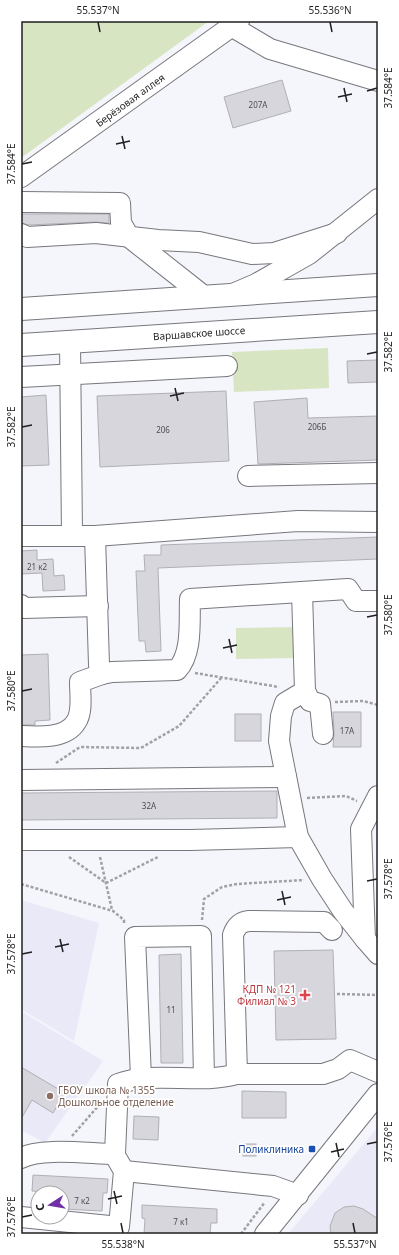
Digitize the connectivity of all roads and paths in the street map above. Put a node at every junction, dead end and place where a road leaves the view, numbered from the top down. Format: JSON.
{"nodes":[{"id":1,"x":235,"y":24,"type":"edge"},
{"id":2,"x":378,"y":81,"type":"edge"},
{"id":3,"x":21,"y":177,"type":"edge"},
{"id":4,"x":378,"y":199,"type":"edge"},
{"id":5,"x":21,"y":202,"type":"edge"},
{"id":6,"x":337,"y":233,"type":"junction"},
{"id":7,"x":23,"y":236,"type":"edge"},
{"id":8,"x":129,"y":237,"type":"junction"},
{"id":9,"x":378,"y":285,"type":"edge"},
{"id":10,"x":228,"y":296,"type":"junction"},
{"id":11,"x":205,"y":297,"type":"junction"},
{"id":12,"x":21,"y":309,"type":"edge"},
{"id":13,"x":378,"y":322,"type":"edge"},
{"id":14,"x":70,"y":342,"type":"junction"},
{"id":15,"x":21,"y":345,"type":"edge"},
{"id":16,"x":227,"y":366,"type":"dead end"},
{"id":17,"x":70,"y":374,"type":"junction"},
{"id":18,"x":21,"y":376,"type":"edge"},
{"id":19,"x":378,"y":474,"type":"edge"},
{"id":20,"x":248,"y":476,"type":"dead end"},
{"id":21,"x":378,"y":522,"type":"edge"},
{"id":22,"x":21,"y":536,"type":"edge"},
{"id":23,"x":72,"y":536,"type":"junction"},
{"id":24,"x":95,"y":536,"type":"junction"},
{"id":25,"x":302,"y":592,"type":"junction"},
{"id":26,"x":378,"y":601,"type":"edge"},
{"id":27,"x":21,"y":605,"type":"edge"},
{"id":28,"x":98,"y":606,"type":"junction"},
{"id":29,"x":102,"y":674,"type":"junction"},
{"id":30,"x":222,"y":677,"type":"dead end"},
{"id":31,"x":305,"y":691,"type":"junction"},
{"id":32,"x":323,"y":734,"type":"dead end"},
{"id":33,"x":21,"y":736,"type":"edge"},
{"id":34,"x":55,"y":763,"type":"dead end"},
{"id":35,"x":286,"y":777,"type":"junction"},
{"id":36,"x":21,"y":780,"type":"edge"},
{"id":37,"x":290,"y":800,"type":"junction"},
{"id":38,"x":375,"y":802,"type":"edge"},
{"id":39,"x":298,"y":837,"type":"junction"},
{"id":40,"x":21,"y":840,"type":"edge"},
{"id":41,"x":45,"y":840,"type":"junction"},
{"id":42,"x":96,"y":841,"type":"junction"},
{"id":43,"x":162,"y":855,"type":"dead end"},
{"id":44,"x":322,"y":879,"type":"junction"},
{"id":45,"x":106,"y":883,"type":"junction"},
{"id":46,"x":21,"y":884,"type":"edge"},
{"id":47,"x":112,"y":911,"type":"junction"},
{"id":48,"x":124,"y":920,"type":"dead end"},
{"id":49,"x":332,"y":930,"type":"dead end"},
{"id":50,"x":201,"y":936,"type":"junction"},
{"id":51,"x":365,"y":940,"type":"junction"},
{"id":52,"x":378,"y":954,"type":"edge"},
{"id":53,"x":337,"y":994,"type":"dead end"},
{"id":54,"x":378,"y":995,"type":"edge"},
{"id":55,"x":378,"y":1072,"type":"edge"},
{"id":56,"x":237,"y":1074,"type":"junction"},
{"id":57,"x":141,"y":1078,"type":"junction"},
{"id":58,"x":204,"y":1078,"type":"junction"},
{"id":59,"x":118,"y":1084,"type":"junction"},
{"id":60,"x":378,"y":1094,"type":"edge"},
{"id":61,"x":57,"y":1152,"type":"junction"},
{"id":62,"x":21,"y":1158,"type":"edge"},
{"id":63,"x":119,"y":1163,"type":"junction"},
{"id":64,"x":273,"y":1186,"type":"junction"},
{"id":65,"x":298,"y":1195,"type":"junction"},
{"id":66,"x":21,"y":1217,"type":"edge"},
{"id":67,"x":120,"y":1231,"type":"edge"},
{"id":68,"x":241,"y":1234,"type":"edge"},
{"id":69,"x":265,"y":1234,"type":"edge"}],
"edges":[{"from":1,"to":2,"type":"street"},
{"from":1,"to":3,"type":"street","name":"Берёзовая аллея"},
{"from":4,"to":6,"type":"street"},
{"from":5,"to":8,"type":"street"},
{"from":6,"to":8,"type":"street"},
{"from":6,"to":10,"type":"street"},
{"from":7,"to":8,"type":"street"},
{"from":8,"to":11,"type":"street"},
{"from":9,"to":10,"type":"main road"},
{"from":10,"to":11,"type":"main road"},
{"from":11,"to":12,"type":"main road"},
{"from":13,"to":14,"type":"main road","name":"Варшавское шоссе"},
{"from":14,"to":15,"type":"main road","name":"Варшавское шоссе"},
{"from":14,"to":17,"type":"street"},
{"from":16,"to":17,"type":"street"},
{"from":17,"to":18,"type":"street"},
{"from":17,"to":23,"type":"street"},
{"from":19,"to":20,"type":"street"},
{"from":21,"to":24,"type":"street"},
{"from":22,"to":23,"type":"street"},
{"from":23,"to":24,"type":"street"},
{"from":24,"to":28,"type":"street"},
{"from":25,"to":26,"type":"street"},
{"from":25,"to":29,"type":"street"},
{"from":25,"to":31,"type":"street"},
{"from":27,"to":28,"type":"street"},
{"from":28,"to":29,"type":"street"},
{"from":29,"to":33,"type":"street"},
{"from":30,"to":34,"type":"path"},
{"from":31,"to":32,"type":"street"},
{"from":31,"to":35,"type":"street"},
{"from":35,"to":36,"type":"street"},
{"from":35,"to":37,"type":"street"},
{"from":37,"to":38,"type":"path"},
{"from":37,"to":39,"type":"street"},
{"from":38,"to":51,"type":"street"},
{"from":39,"to":42,"type":"street"},
{"from":39,"to":44,"type":"street"},
{"from":40,"to":41,"type":"street"},
{"from":41,"to":42,"type":"street"},
{"from":41,"to":45,"type":"path"},
{"from":42,"to":45,"type":"path"},
{"from":43,"to":45,"type":"path"},
{"from":44,"to":50,"type":"path"},
{"from":44,"to":51,"type":"street"},
{"from":45,"to":47,"type":"path"},
{"from":46,"to":47,"type":"path"},
{"from":47,"to":48,"type":"path"},
{"from":49,"to":56,"type":"street"},
{"from":50,"to":57,"type":"street"},
{"from":50,"to":58,"type":"street"},
{"from":51,"to":52,"type":"street"},
{"from":53,"to":54,"type":"path"},
{"from":55,"to":56,"type":"street"},
{"from":56,"to":58,"type":"street"},
{"from":57,"to":58,"type":"street"},
{"from":57,"to":59,"type":"street"},
{"from":59,"to":61,"type":"path"},
{"from":59,"to":63,"type":"street"},
{"from":60,"to":65,"type":"street"},
{"from":61,"to":62,"type":"street"},
{"from":61,"to":63,"type":"street"},
{"from":63,"to":64,"type":"street"},
{"from":63,"to":67,"type":"street"},
{"from":64,"to":65,"type":"street"},
{"from":64,"to":68,"type":"path"},
{"from":65,"to":69,"type":"street"},
{"from":66,"to":67,"type":"street"}]}
